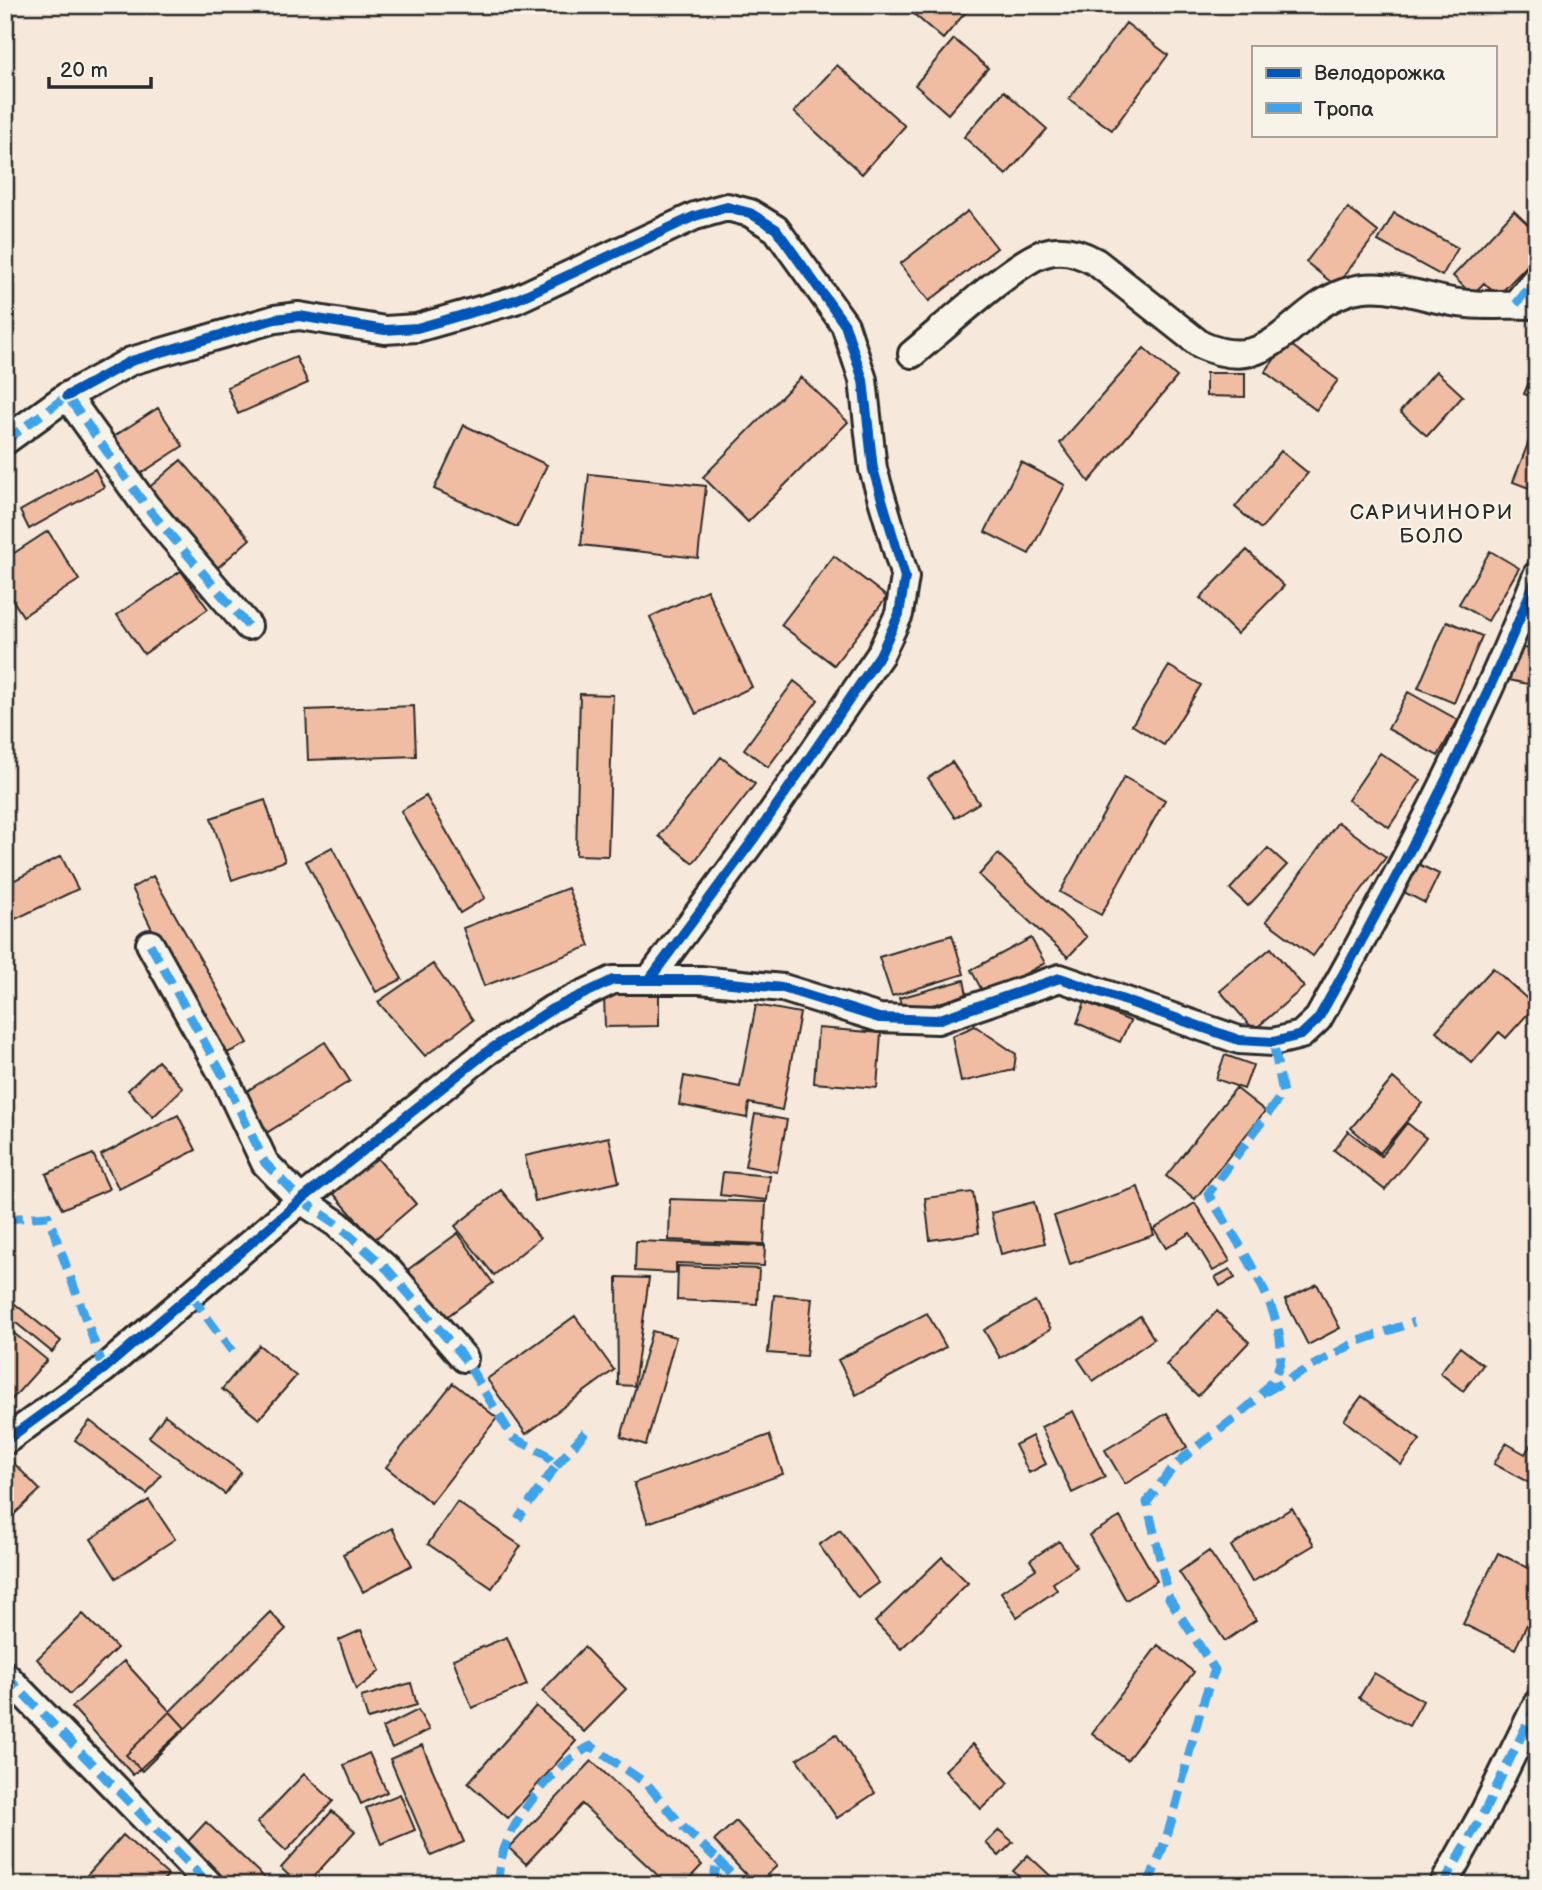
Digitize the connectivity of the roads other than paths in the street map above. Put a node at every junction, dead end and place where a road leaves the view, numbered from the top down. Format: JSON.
{"nodes":[{"id":1,"x":1537,"y":278,"type":"edge"},
{"id":2,"x":1526,"y":304,"type":"edge"},
{"id":3,"x":912,"y":354,"type":"dead end"},
{"id":4,"x":67,"y":396,"type":"junction"},
{"id":5,"x":5,"y":441,"type":"edge"},
{"id":6,"x":1537,"y":575,"type":"edge"},
{"id":7,"x":1531,"y":605,"type":"edge"},
{"id":8,"x":247,"y":626,"type":"dead end"},
{"id":9,"x":150,"y":944,"type":"dead end"},
{"id":10,"x":649,"y":980,"type":"junction"},
{"id":11,"x":301,"y":1200,"type":"junction"},
{"id":12,"x":464,"y":1358,"type":"dead end"},
{"id":13,"x":5,"y":1441,"type":"edge"},
{"id":14,"x":5,"y":1675,"type":"edge"},
{"id":15,"x":1537,"y":1704,"type":"edge"},
{"id":16,"x":210,"y":1885,"type":"edge"},
{"id":17,"x":1443,"y":1885,"type":"edge"}],
"edges":[{"from":1,"to":2,"type":"street"},
{"from":2,"to":3,"type":"street"},
{"from":4,"to":5,"type":"street"},
{"from":4,"to":8,"type":"street"},
{"from":4,"to":10,"type":"street"},
{"from":6,"to":7,"type":"street"},
{"from":7,"to":10,"type":"street"},
{"from":9,"to":11,"type":"street"},
{"from":10,"to":11,"type":"street"},
{"from":11,"to":12,"type":"street"},
{"from":11,"to":13,"type":"street"},
{"from":14,"to":16,"type":"street"},
{"from":15,"to":17,"type":"street"}]}
